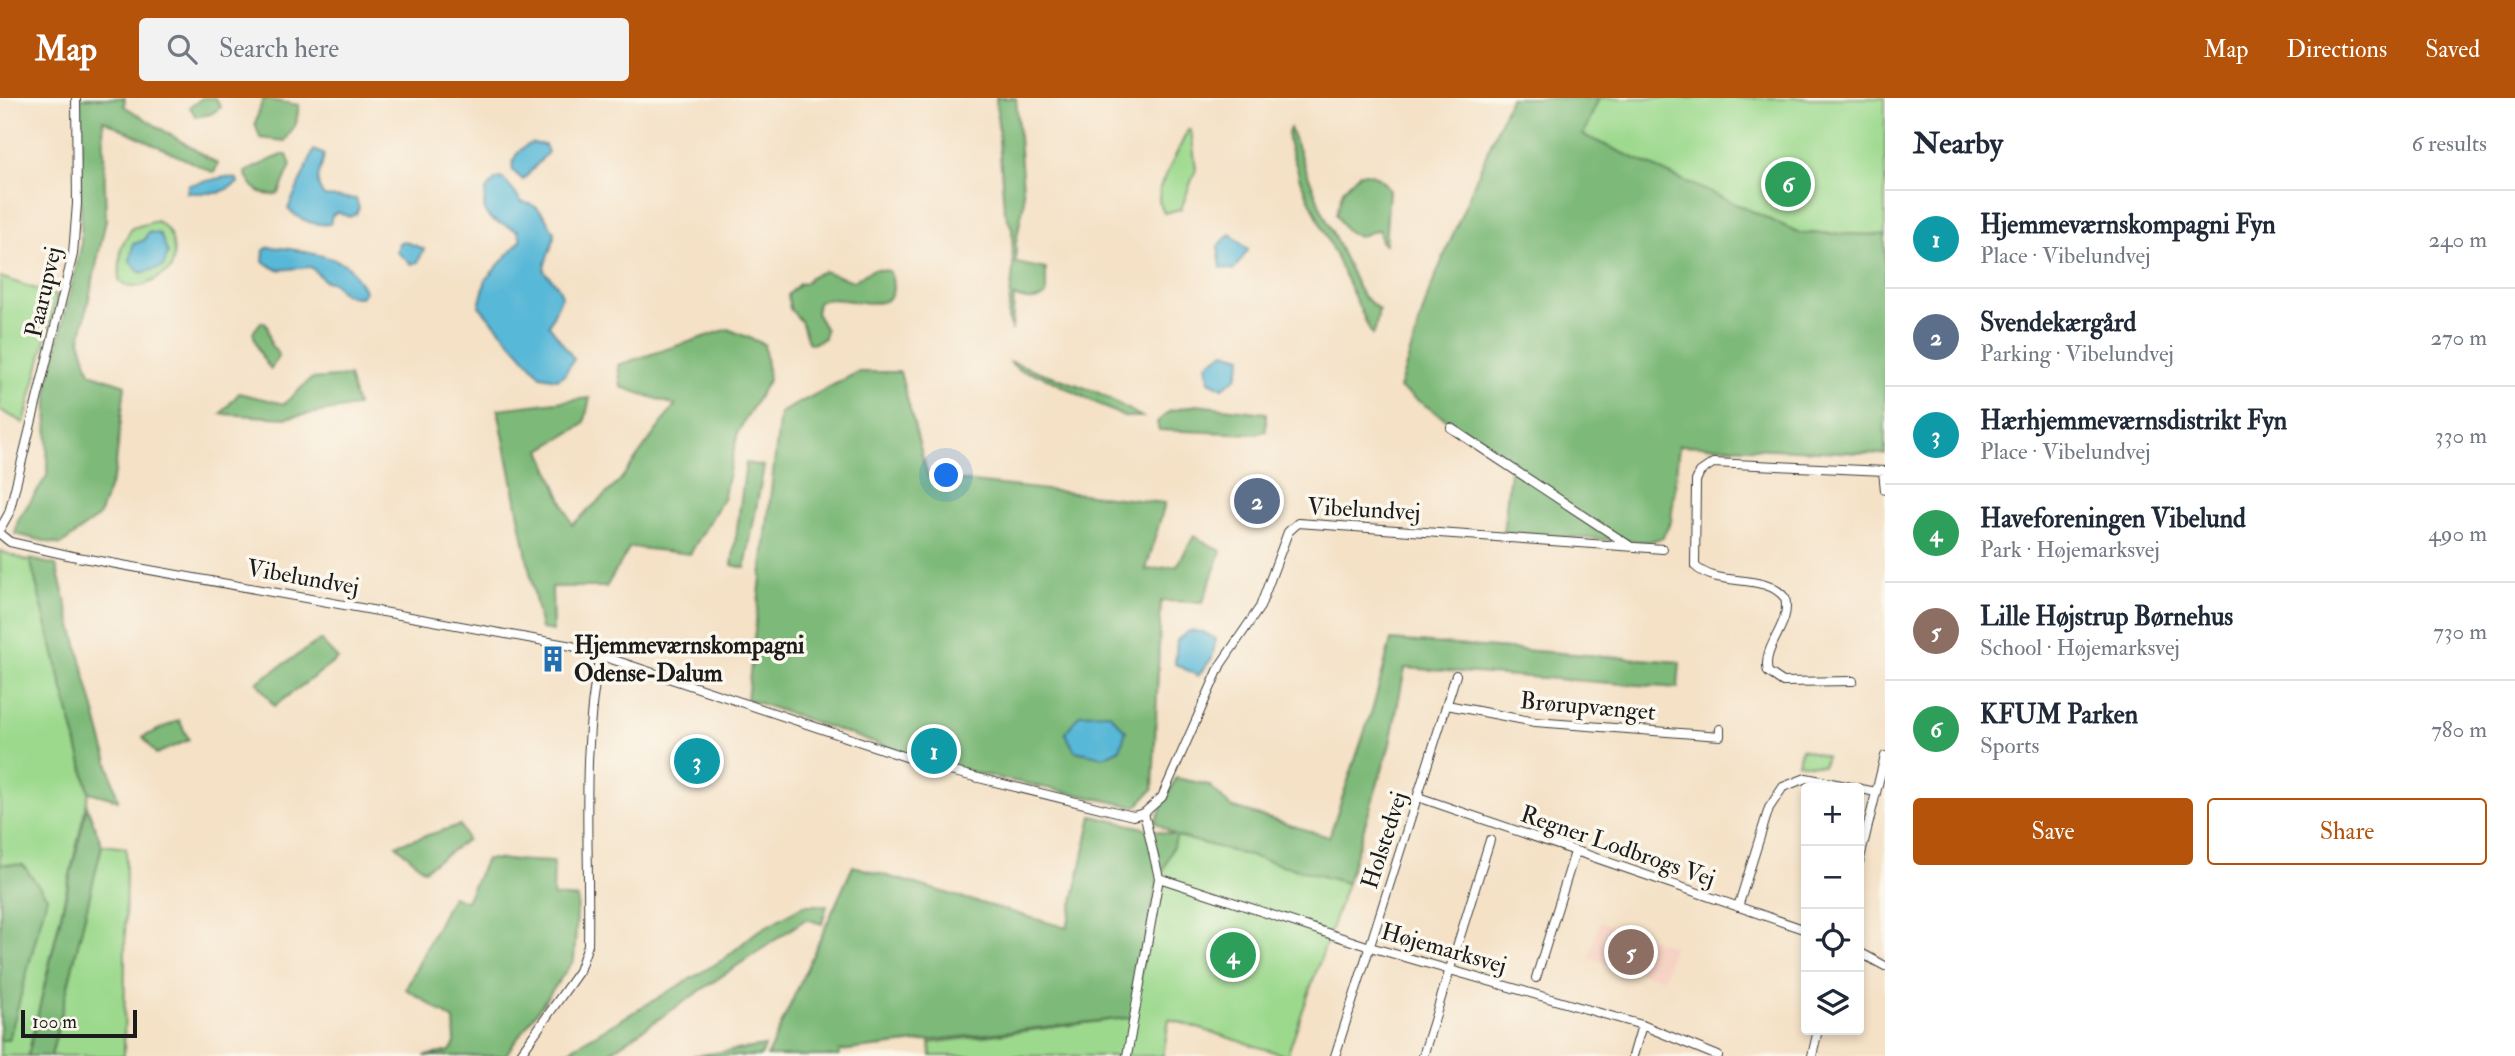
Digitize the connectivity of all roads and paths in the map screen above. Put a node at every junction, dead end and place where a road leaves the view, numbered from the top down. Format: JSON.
{"nodes":[{"id":1,"x":76,"y":98,"type":"edge"},
{"id":2,"x":1451,"y":428,"type":"dead end"},
{"id":3,"x":1884,"y":471,"type":"edge"},
{"id":4,"x":1885,"y":490,"type":"edge"},
{"id":5,"x":0,"y":529,"type":"edge"},
{"id":6,"x":0,"y":534,"type":"edge"},
{"id":7,"x":1632,"y":547,"type":"junction"},
{"id":8,"x":1663,"y":549,"type":"dead end"},
{"id":9,"x":600,"y":655,"type":"junction"},
{"id":10,"x":1456,"y":675,"type":"dead end"},
{"id":11,"x":1853,"y":681,"type":"dead end"},
{"id":12,"x":1447,"y":705,"type":"junction"},
{"id":13,"x":1720,"y":729,"type":"dead end"},
{"id":14,"x":1885,"y":756,"type":"edge"},
{"id":15,"x":1876,"y":792,"type":"junction"},
{"id":16,"x":1418,"y":797,"type":"junction"},
{"id":17,"x":1144,"y":813,"type":"junction"},
{"id":18,"x":1490,"y":840,"type":"dead end"},
{"id":19,"x":1863,"y":846,"type":"edge"},
{"id":20,"x":1575,"y":852,"type":"junction"},
{"id":21,"x":1159,"y":878,"type":"junction"},
{"id":22,"x":1738,"y":907,"type":"junction"},
{"id":23,"x":1801,"y":928,"type":"edge"},
{"id":24,"x":1370,"y":947,"type":"junction"},
{"id":25,"x":1864,"y":954,"type":"edge"},
{"id":26,"x":1885,"y":965,"type":"edge"},
{"id":27,"x":1450,"y":970,"type":"junction"},
{"id":28,"x":1536,"y":978,"type":"dead end"},
{"id":29,"x":1642,"y":1025,"type":"junction"},
{"id":30,"x":1817,"y":1035,"type":"edge"},
{"id":31,"x":519,"y":1056,"type":"edge"},
{"id":32,"x":1127,"y":1056,"type":"edge"},
{"id":33,"x":1335,"y":1056,"type":"edge"},
{"id":34,"x":1423,"y":1056,"type":"edge"},
{"id":35,"x":1633,"y":1056,"type":"edge"},
{"id":36,"x":1718,"y":1056,"type":"edge"},
{"id":37,"x":1812,"y":1056,"type":"edge"}],
"edges":[{"from":1,"to":5,"type":"street","name":"Paarupvej"},
{"from":2,"to":7,"type":"street","name":"Vibelundvej"},
{"from":3,"to":4,"type":"street"},
{"from":3,"to":11,"type":"street"},
{"from":6,"to":9,"type":"street","name":"Vibelundvej"},
{"from":7,"to":8,"type":"street","name":"Vibelundvej"},
{"from":7,"to":17,"type":"street","name":"Vibelundvej"},
{"from":9,"to":17,"type":"street","name":"Vibelundvej"},
{"from":9,"to":31,"type":"street"},
{"from":10,"to":12,"type":"street","name":"Holstedvej"},
{"from":12,"to":13,"type":"street","name":"Brørupvænget"},
{"from":12,"to":16,"type":"street","name":"Holstedvej"},
{"from":14,"to":15,"type":"street"},
{"from":15,"to":19,"type":"street"},
{"from":15,"to":22,"type":"street"},
{"from":16,"to":20,"type":"street","name":"Regner Lodbrogs Vej"},
{"from":16,"to":24,"type":"street","name":"Holstedvej"},
{"from":17,"to":21,"type":"street"},
{"from":18,"to":27,"type":"street"},
{"from":20,"to":22,"type":"street","name":"Regner Lodbrogs Vej"},
{"from":20,"to":28,"type":"street"},
{"from":21,"to":24,"type":"street","name":"Højemarksvej"},
{"from":21,"to":32,"type":"street"},
{"from":22,"to":23,"type":"street","name":"Regner Lodbrogs Vej"},
{"from":24,"to":27,"type":"street","name":"Højemarksvej"},
{"from":24,"to":33,"type":"street","name":"Holstedvej"},
{"from":25,"to":26,"type":"street"},
{"from":27,"to":29,"type":"street","name":"Højemarksvej"},
{"from":27,"to":34,"type":"street"},
{"from":29,"to":35,"type":"street"},
{"from":29,"to":36,"type":"street","name":"Højemarksvej"},
{"from":30,"to":37,"type":"street"}]}
